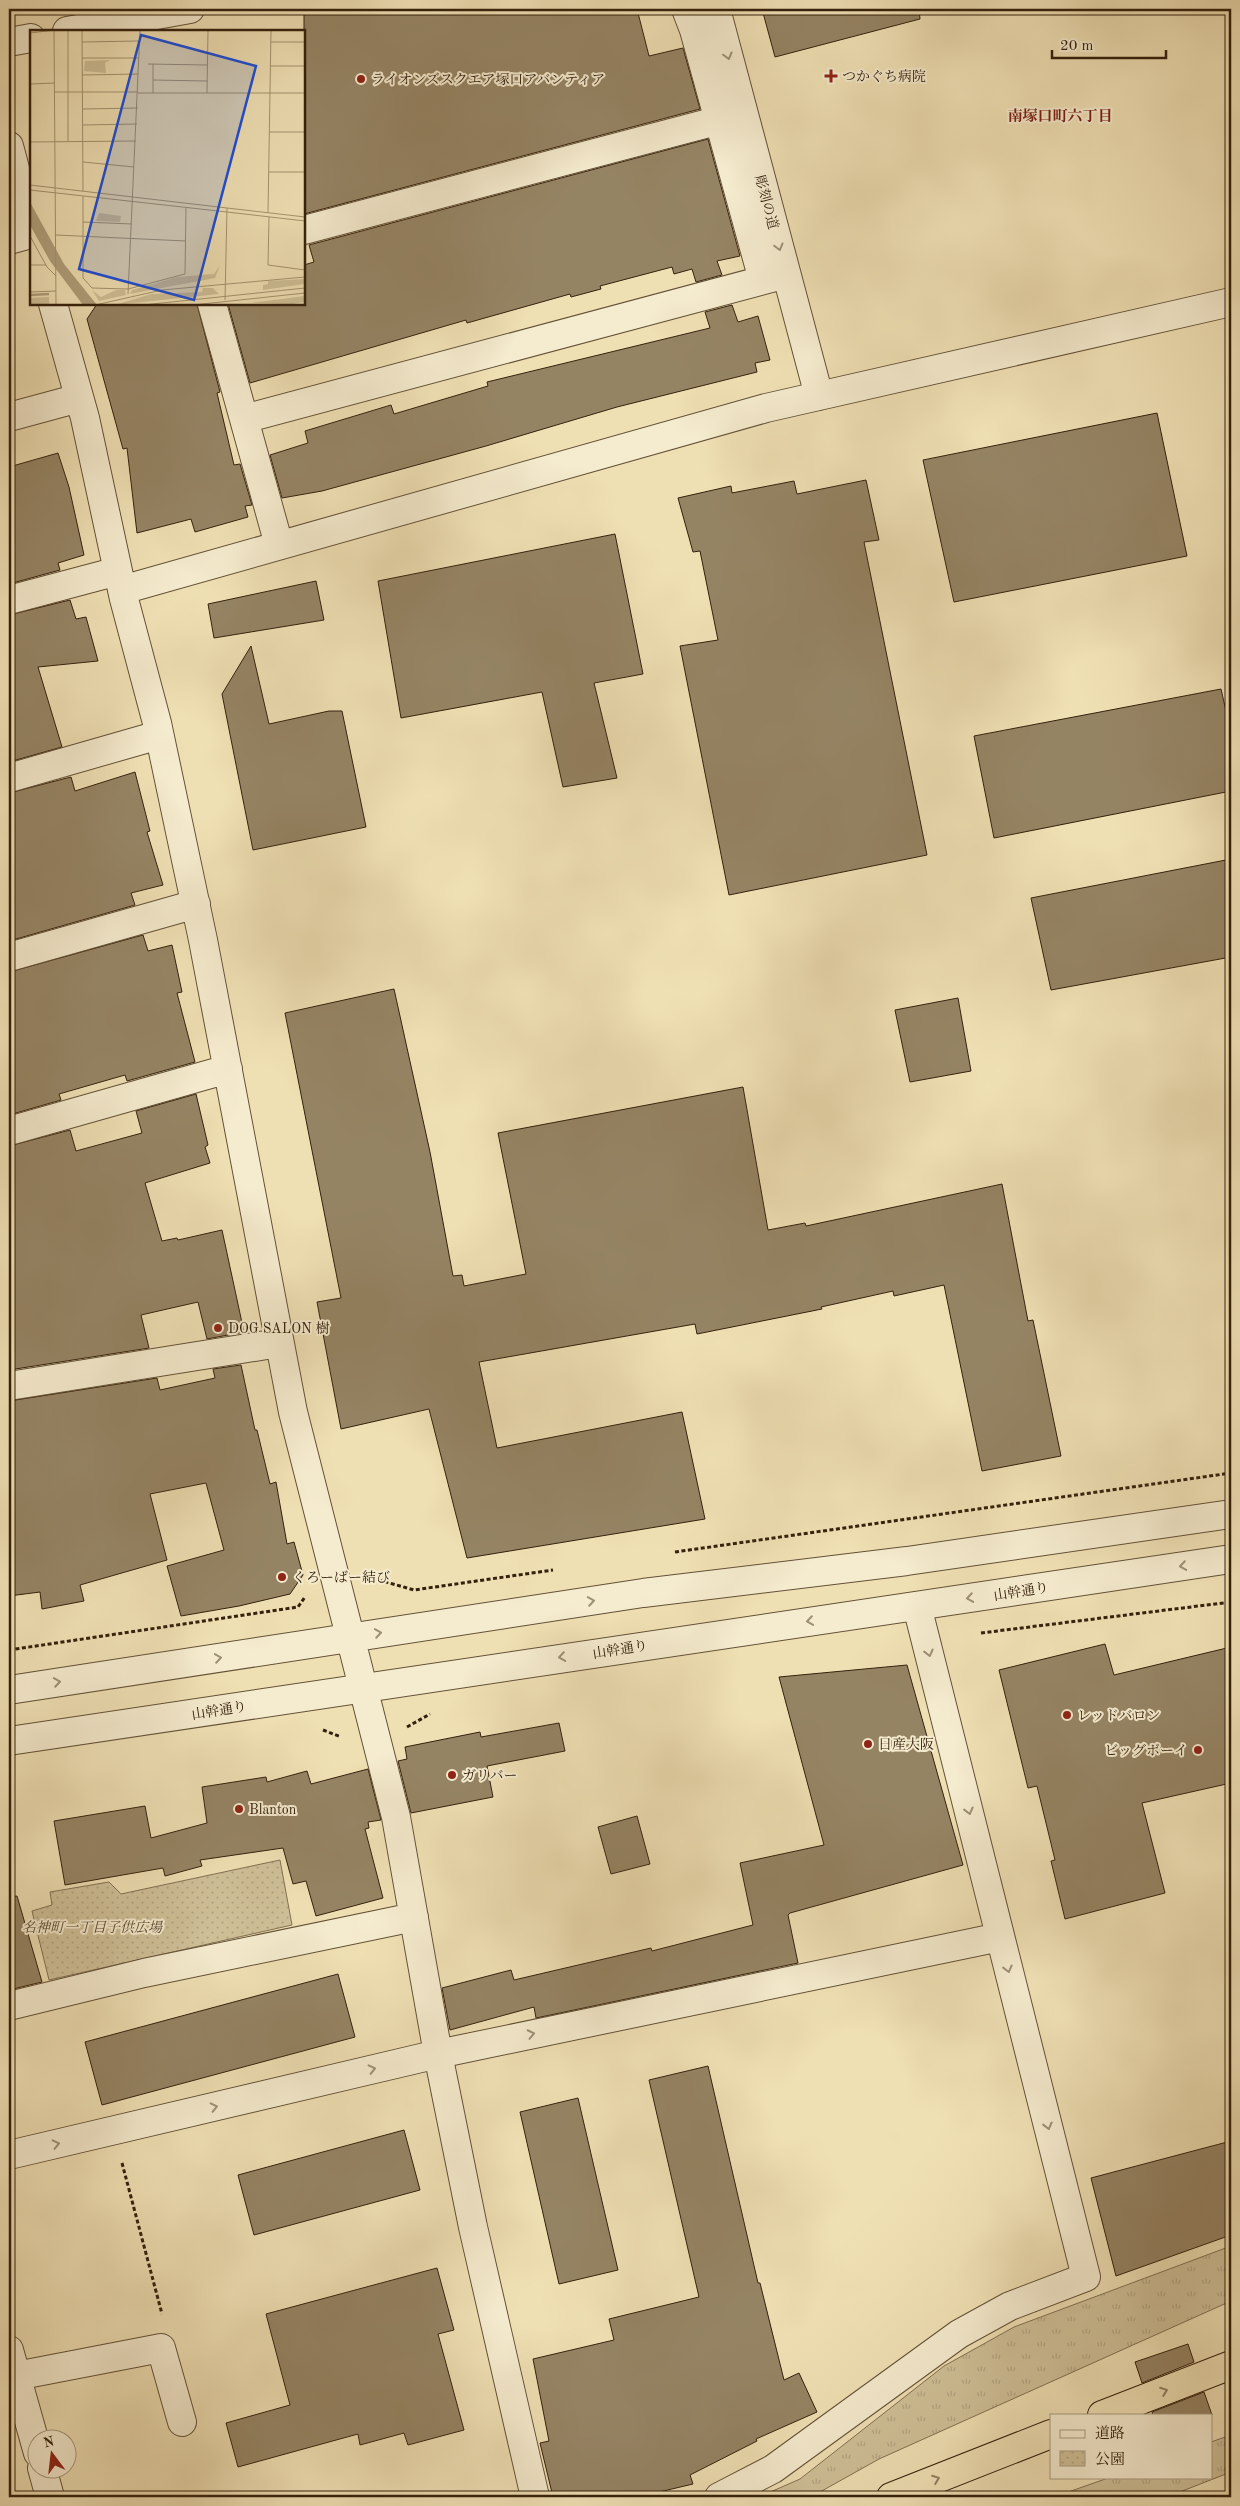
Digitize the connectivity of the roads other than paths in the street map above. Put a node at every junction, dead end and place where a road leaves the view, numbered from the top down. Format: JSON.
{"nodes":[{"id":1,"x":190,"y":9,"type":"edge"},
{"id":2,"x":686,"y":9,"type":"edge"},
{"id":3,"x":716,"y":9,"type":"edge"},
{"id":4,"x":73,"y":30,"type":"edge"},
{"id":5,"x":30,"y":38,"type":"edge"},
{"id":6,"x":9,"y":42,"type":"edge"},
{"id":7,"x":731,"y":117,"type":"junction"},
{"id":8,"x":9,"y":146,"type":"edge"},
{"id":9,"x":30,"y":225,"type":"edge"},
{"id":10,"x":305,"y":230,"type":"edge"},
{"id":11,"x":30,"y":234,"type":"edge"},
{"id":12,"x":9,"y":240,"type":"edge"},
{"id":13,"x":774,"y":277,"type":"junction"},
{"id":14,"x":1231,"y":302,"type":"edge"},
{"id":15,"x":53,"y":305,"type":"edge"},
{"id":16,"x":212,"y":305,"type":"edge"},
{"id":17,"x":819,"y":396,"type":"junction"},
{"id":18,"x":79,"y":398,"type":"junction"},
{"id":19,"x":9,"y":417,"type":"edge"},
{"id":20,"x":244,"y":419,"type":"junction"},
{"id":21,"x":279,"y":545,"type":"junction"},
{"id":22,"x":120,"y":581,"type":"junction"},
{"id":23,"x":9,"y":600,"type":"edge"},
{"id":24,"x":159,"y":735,"type":"junction"},
{"id":25,"x":9,"y":778,"type":"edge"},
{"id":26,"x":196,"y":904,"type":"junction"},
{"id":27,"x":9,"y":957,"type":"edge"},
{"id":28,"x":228,"y":1069,"type":"junction"},
{"id":29,"x":9,"y":1131,"type":"edge"},
{"id":30,"x":279,"y":1343,"type":"junction"},
{"id":31,"x":9,"y":1386,"type":"edge"},
{"id":32,"x":1231,"y":1514,"type":"edge"},
{"id":33,"x":1231,"y":1559,"type":"edge"},
{"id":34,"x":918,"y":1606,"type":"junction"},
{"id":35,"x":352,"y":1638,"type":"junction"},
{"id":36,"x":362,"y":1687,"type":"junction"},
{"id":37,"x":9,"y":1690,"type":"edge"},
{"id":38,"x":9,"y":1741,"type":"edge"},
{"id":39,"x":414,"y":1917,"type":"junction"},
{"id":40,"x":1000,"y":1937,"type":"junction"},
{"id":41,"x":9,"y":2006,"type":"edge"},
{"id":42,"x":438,"y":2054,"type":"junction"},
{"id":43,"x":9,"y":2155,"type":"edge"},
{"id":44,"x":12,"y":2363,"type":"edge"},
{"id":45,"x":1231,"y":2365,"type":"edge"},
{"id":46,"x":1105,"y":2414,"type":"edge"},
{"id":47,"x":182,"y":2422,"type":"dead end"},
{"id":48,"x":31,"y":2428,"type":"edge"},
{"id":49,"x":1050,"y":2434,"type":"edge"},
{"id":50,"x":45,"y":2478,"type":"edge"},
{"id":51,"x":50,"y":2497,"type":"edge"},
{"id":52,"x":535,"y":2497,"type":"edge"},
{"id":53,"x":719,"y":2497,"type":"edge"},
{"id":54,"x":890,"y":2497,"type":"edge"}],
"edges":[{"from":1,"to":4,"type":"street"},
{"from":2,"to":7,"type":"street"},
{"from":3,"to":7,"type":"street","name":"彫刻の道","one_way":true},
{"from":5,"to":6,"type":"street"},
{"from":7,"to":10,"type":"street"},
{"from":7,"to":13,"type":"street","name":"彫刻の道"},
{"from":8,"to":9,"type":"street"},
{"from":11,"to":12,"type":"street"},
{"from":13,"to":17,"type":"street","name":"彫刻の道"},
{"from":13,"to":20,"type":"street"},
{"from":14,"to":17,"type":"street"},
{"from":15,"to":18,"type":"street"},
{"from":16,"to":20,"type":"street"},
{"from":17,"to":21,"type":"street"},
{"from":18,"to":19,"type":"street"},
{"from":18,"to":22,"type":"street"},
{"from":20,"to":21,"type":"street"},
{"from":21,"to":22,"type":"street"},
{"from":22,"to":23,"type":"street"},
{"from":22,"to":24,"type":"street"},
{"from":24,"to":25,"type":"street"},
{"from":24,"to":26,"type":"street"},
{"from":26,"to":27,"type":"street"},
{"from":26,"to":28,"type":"street"},
{"from":28,"to":29,"type":"street"},
{"from":28,"to":30,"type":"street"},
{"from":30,"to":31,"type":"street"},
{"from":30,"to":35,"type":"street"},
{"from":35,"to":32,"type":"street","one_way":true},
{"from":33,"to":34,"type":"street","name":"山幹通り","one_way":true},
{"from":34,"to":36,"type":"street","name":"山幹通り","one_way":true},
{"from":34,"to":40,"type":"street","one_way":true},
{"from":35,"to":36,"type":"street"},
{"from":37,"to":35,"type":"street","one_way":true},
{"from":36,"to":38,"type":"street","name":"山幹通り"},
{"from":36,"to":39,"type":"street"},
{"from":39,"to":41,"type":"street"},
{"from":39,"to":42,"type":"street"},
{"from":42,"to":40,"type":"street","one_way":true},
{"from":40,"to":53,"type":"street","one_way":true},
{"from":43,"to":42,"type":"street","one_way":true},
{"from":42,"to":52,"type":"street"},
{"from":44,"to":47,"type":"street"},
{"from":44,"to":48,"type":"street"},
{"from":46,"to":45,"type":"highway","one_way":true},
{"from":54,"to":49,"type":"highway","one_way":true},
{"from":50,"to":51,"type":"street"}]}
